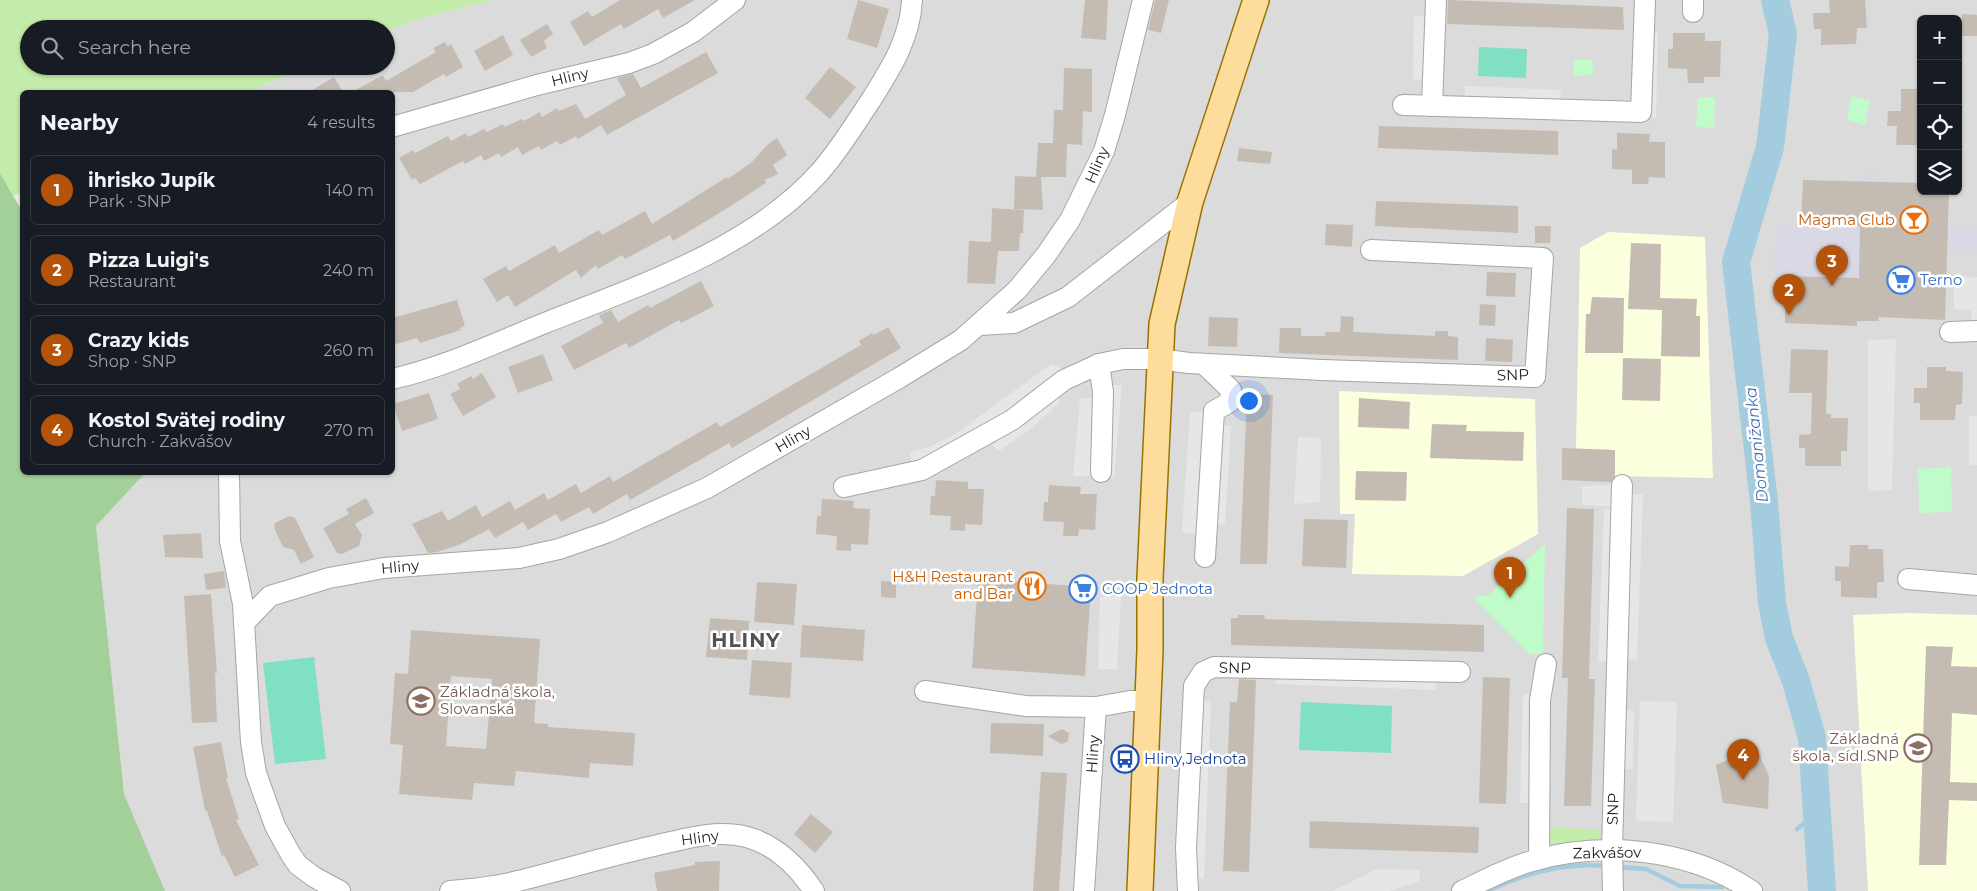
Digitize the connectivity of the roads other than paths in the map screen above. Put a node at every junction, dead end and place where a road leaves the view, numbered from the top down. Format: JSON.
{"nodes":[{"id":1,"x":735,"y":0,"type":"edge"},
{"id":2,"x":912,"y":0,"type":"edge"},
{"id":3,"x":1144,"y":0,"type":"edge"},
{"id":4,"x":1256,"y":0,"type":"edge"},
{"id":5,"x":1436,"y":0,"type":"edge"},
{"id":6,"x":1645,"y":0,"type":"edge"},
{"id":7,"x":1404,"y":105,"type":"dead end"},
{"id":8,"x":1432,"y":106,"type":"junction"},
{"id":9,"x":395,"y":127,"type":"edge"},
{"id":10,"x":1190,"y":202,"type":"junction"},
{"id":11,"x":1371,"y":250,"type":"dead end"},
{"id":12,"x":979,"y":325,"type":"junction"},
{"id":13,"x":1977,"y":331,"type":"edge"},
{"id":14,"x":1950,"y":332,"type":"dead end"},
{"id":15,"x":1159,"y":358,"type":"junction"},
{"id":16,"x":1099,"y":364,"type":"junction"},
{"id":17,"x":1204,"y":364,"type":"junction"},
{"id":18,"x":395,"y":378,"type":"edge"},
{"id":19,"x":1101,"y":472,"type":"dead end"},
{"id":20,"x":229,"y":475,"type":"edge"},
{"id":21,"x":1622,"y":486,"type":"dead end"},
{"id":22,"x":844,"y":487,"type":"dead end"},
{"id":23,"x":1205,"y":557,"type":"dead end"},
{"id":24,"x":1908,"y":579,"type":"dead end"},
{"id":25,"x":1977,"y":585,"type":"edge"},
{"id":26,"x":244,"y":623,"type":"junction"},
{"id":27,"x":1546,"y":664,"type":"dead end"},
{"id":28,"x":1460,"y":672,"type":"dead end"},
{"id":29,"x":925,"y":690,"type":"dead end"},
{"id":30,"x":1148,"y":701,"type":"junction"},
{"id":31,"x":1096,"y":707,"type":"junction"},
{"id":32,"x":1539,"y":858,"type":"junction"},
{"id":33,"x":1613,"y":860,"type":"junction"},
{"id":34,"x":340,"y":891,"type":"edge"},
{"id":35,"x":450,"y":891,"type":"edge"},
{"id":36,"x":814,"y":891,"type":"edge"},
{"id":37,"x":1084,"y":891,"type":"edge"},
{"id":38,"x":1140,"y":891,"type":"edge"},
{"id":39,"x":1188,"y":891,"type":"edge"},
{"id":40,"x":1462,"y":891,"type":"edge"},
{"id":41,"x":1613,"y":891,"type":"edge"},
{"id":42,"x":1752,"y":891,"type":"edge"}],
"edges":[{"from":1,"to":9,"type":"street","name":"Hliny"},
{"from":2,"to":18,"type":"street"},
{"from":3,"to":12,"type":"street","name":"Hliny"},
{"from":4,"to":10,"type":"main road"},
{"from":5,"to":8,"type":"street"},
{"from":6,"to":8,"type":"street"},
{"from":7,"to":8,"type":"street"},
{"from":10,"to":12,"type":"street"},
{"from":10,"to":15,"type":"main road"},
{"from":11,"to":17,"type":"street","name":"SNP"},
{"from":12,"to":26,"type":"street","name":"Hliny"},
{"from":13,"to":14,"type":"street"},
{"from":15,"to":16,"type":"street"},
{"from":15,"to":17,"type":"street","name":"SNP"},
{"from":15,"to":30,"type":"main road"},
{"from":16,"to":19,"type":"street"},
{"from":16,"to":22,"type":"street"},
{"from":17,"to":23,"type":"street"},
{"from":20,"to":26,"type":"street"},
{"from":21,"to":33,"type":"street","name":"SNP"},
{"from":24,"to":25,"type":"street"},
{"from":26,"to":34,"type":"street"},
{"from":27,"to":32,"type":"street"},
{"from":28,"to":39,"type":"street","name":"SNP"},
{"from":29,"to":31,"type":"street"},
{"from":30,"to":31,"type":"street"},
{"from":30,"to":38,"type":"main road"},
{"from":31,"to":37,"type":"street","name":"Hliny"},
{"from":32,"to":33,"type":"street","name":"Zakvášov"},
{"from":32,"to":40,"type":"street","name":"Zakvášov"},
{"from":33,"to":41,"type":"street","name":"Zakvášov"},
{"from":33,"to":42,"type":"street","name":"Zakvášov"},
{"from":35,"to":36,"type":"street","name":"Hliny"}]}
